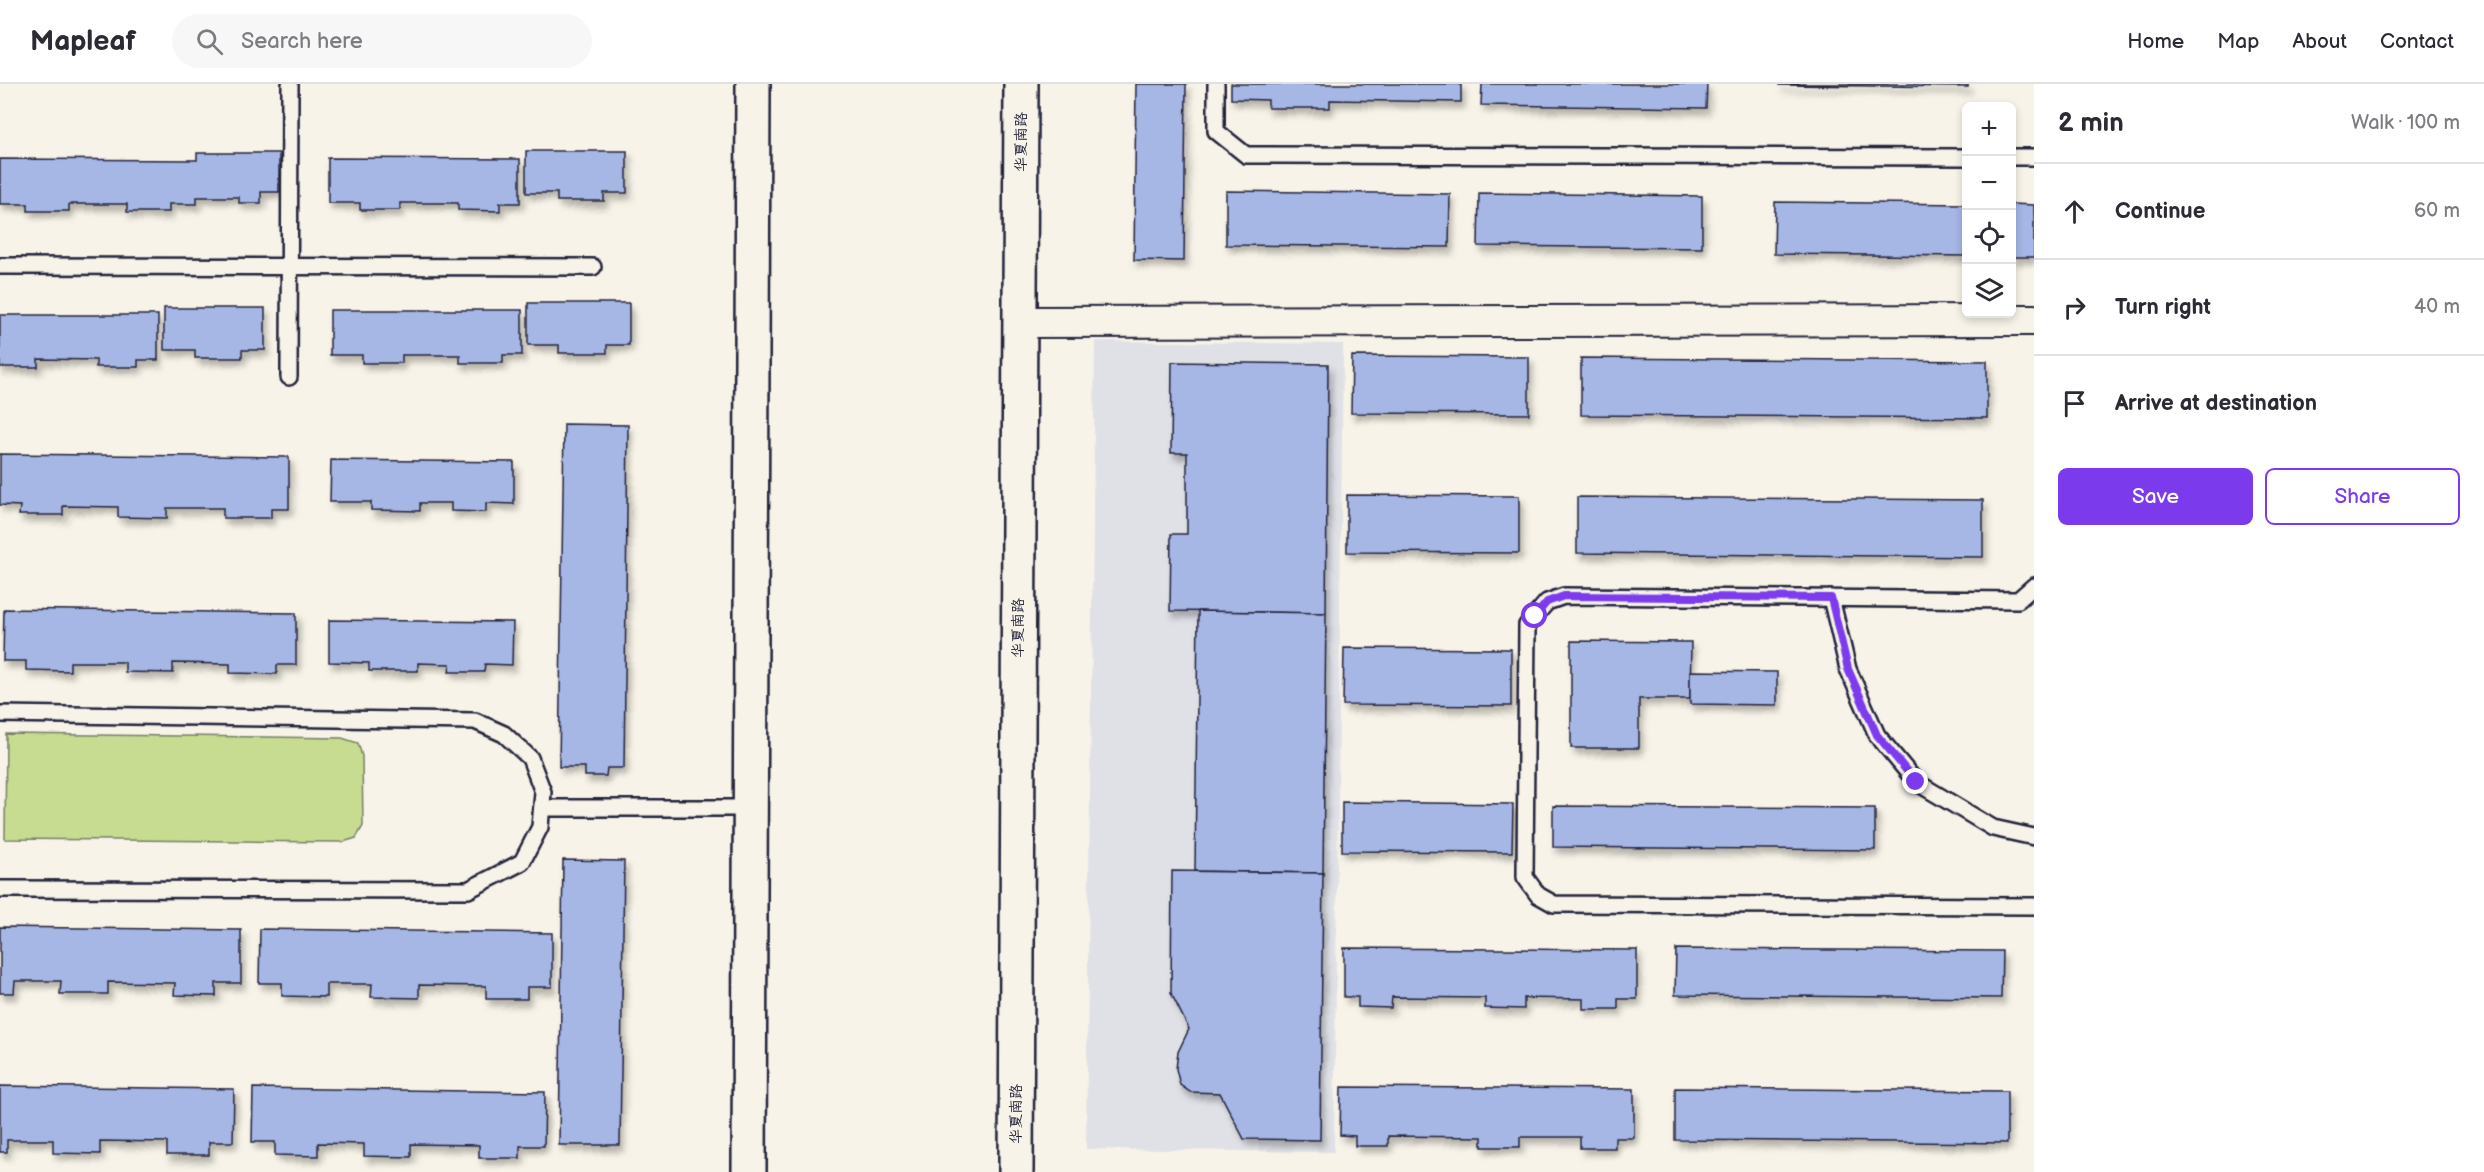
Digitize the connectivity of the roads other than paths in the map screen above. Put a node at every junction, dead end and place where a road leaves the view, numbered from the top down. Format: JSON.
{"nodes":[{"id":1,"x":290,"y":84,"type":"edge"},
{"id":2,"x":753,"y":84,"type":"edge"},
{"id":3,"x":1021,"y":84,"type":"edge"},
{"id":4,"x":1216,"y":84,"type":"edge"},
{"id":5,"x":1962,"y":157,"type":"edge"},
{"id":6,"x":2016,"y":157,"type":"edge"},
{"id":7,"x":2034,"y":157,"type":"edge"},
{"id":8,"x":0,"y":266,"type":"edge"},
{"id":9,"x":290,"y":266,"type":"junction"},
{"id":10,"x":593,"y":267,"type":"dead end"},
{"id":11,"x":2034,"y":320,"type":"edge"},
{"id":12,"x":1020,"y":321,"type":"junction"},
{"id":13,"x":290,"y":377,"type":"dead end"},
{"id":14,"x":2034,"y":586,"type":"edge"},
{"id":15,"x":1831,"y":598,"type":"junction"},
{"id":16,"x":0,"y":714,"type":"edge"},
{"id":17,"x":542,"y":808,"type":"junction"},
{"id":18,"x":750,"y":808,"type":"junction"},
{"id":19,"x":2034,"y":837,"type":"edge"},
{"id":20,"x":0,"y":889,"type":"edge"},
{"id":21,"x":2034,"y":906,"type":"edge"},
{"id":22,"x":749,"y":1172,"type":"edge"},
{"id":23,"x":1016,"y":1172,"type":"edge"}],
"edges":[{"from":1,"to":9,"type":"lane"},
{"from":2,"to":18,"type":"street"},
{"from":3,"to":12,"type":"street","name":"华夏南路"},
{"from":4,"to":5,"type":"lane"},
{"from":6,"to":7,"type":"lane"},
{"from":8,"to":9,"type":"lane"},
{"from":9,"to":10,"type":"lane"},
{"from":9,"to":13,"type":"lane"},
{"from":11,"to":12,"type":"street"},
{"from":12,"to":23,"type":"street","name":"华夏南路"},
{"from":14,"to":15,"type":"lane"},
{"from":15,"to":19,"type":"lane"},
{"from":15,"to":21,"type":"lane"},
{"from":16,"to":17,"type":"lane"},
{"from":17,"to":18,"type":"lane"},
{"from":17,"to":20,"type":"lane"},
{"from":18,"to":22,"type":"street"}]}
